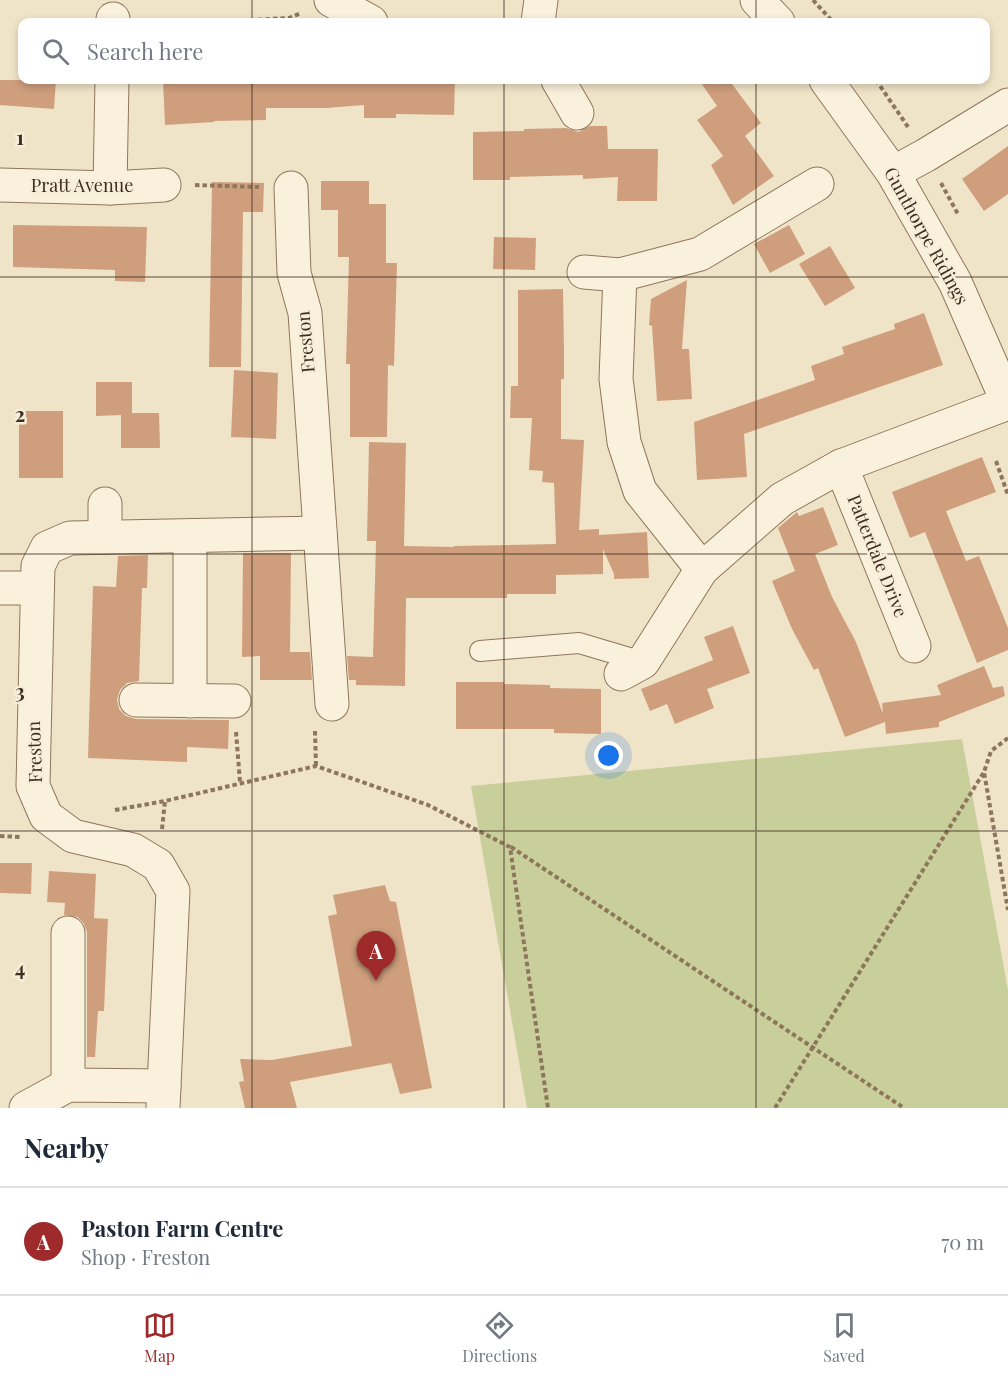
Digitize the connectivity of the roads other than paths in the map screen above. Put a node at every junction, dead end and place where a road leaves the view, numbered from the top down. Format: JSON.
{"nodes":[{"id":1,"x":541,"y":0,"type":"edge"},
{"id":2,"x":757,"y":0,"type":"edge"},
{"id":3,"x":332,"y":1,"type":"edge"},
{"id":4,"x":363,"y":18,"type":"edge"},
{"id":5,"x":539,"y":18,"type":"edge"},
{"id":6,"x":774,"y":18,"type":"edge"},
{"id":7,"x":112,"y":84,"type":"edge"},
{"id":8,"x":560,"y":84,"type":"edge"},
{"id":9,"x":829,"y":84,"type":"edge"},
{"id":10,"x":1008,"y":105,"type":"edge"},
{"id":11,"x":577,"y":113,"type":"dead end"},
{"id":12,"x":893,"y":173,"type":"junction"},
{"id":13,"x":817,"y":184,"type":"dead end"},
{"id":14,"x":0,"y":185,"type":"edge"},
{"id":15,"x":164,"y":185,"type":"road end"},
{"id":16,"x":110,"y":188,"type":"junction"},
{"id":17,"x":291,"y":188,"type":"road end"},
{"id":18,"x":584,"y":272,"type":"dead end"},
{"id":19,"x":620,"y":275,"type":"junction"},
{"id":20,"x":1008,"y":403,"type":"edge"},
{"id":21,"x":841,"y":466,"type":"junction"},
{"id":22,"x":105,"y":504,"type":"dead end"},
{"id":23,"x":320,"y":533,"type":"junction"},
{"id":24,"x":190,"y":536,"type":"junction"},
{"id":25,"x":105,"y":537,"type":"junction"},
{"id":26,"x":702,"y":569,"type":"junction"},
{"id":27,"x":0,"y":588,"type":"edge"},
{"id":28,"x":37,"y":588,"type":"junction"},
{"id":29,"x":914,"y":646,"type":"dead end"},
{"id":30,"x":480,"y":651,"type":"dead end"},
{"id":31,"x":632,"y":668,"type":"joint"},
{"id":32,"x":136,"y":700,"type":"dead end"},
{"id":33,"x":190,"y":701,"type":"junction"},
{"id":34,"x":234,"y":702,"type":"road end"},
{"id":35,"x":332,"y":704,"type":"dead end"},
{"id":36,"x":68,"y":933,"type":"dead end"},
{"id":37,"x":68,"y":1084,"type":"junction"},
{"id":38,"x":163,"y":1097,"type":"edge"},
{"id":39,"x":26,"y":1108,"type":"edge"}],
"edges":[{"from":1,"to":5,"type":"street"},
{"from":2,"to":6,"type":"street"},
{"from":3,"to":4,"type":"street"},
{"from":7,"to":16,"type":"street"},
{"from":8,"to":11,"type":"street"},
{"from":9,"to":12,"type":"street","name":"Gunthorpe Ridings"},
{"from":10,"to":12,"type":"street"},
{"from":12,"to":20,"type":"street","name":"Gunthorpe Ridings"},
{"from":13,"to":19,"type":"street"},
{"from":14,"to":16,"type":"street","name":"Pratt Avenue"},
{"from":15,"to":16,"type":"street","name":"Pratt Avenue"},
{"from":17,"to":23,"type":"street","name":"Freston"},
{"from":18,"to":19,"type":"street"},
{"from":19,"to":26,"type":"street"},
{"from":20,"to":21,"type":"street"},
{"from":21,"to":26,"type":"street"},
{"from":21,"to":29,"type":"street","name":"Patterdale Drive"},
{"from":22,"to":25,"type":"street"},
{"from":23,"to":24,"type":"street","name":"Freston"},
{"from":23,"to":35,"type":"street","name":"Freston"},
{"from":24,"to":25,"type":"street","name":"Freston"},
{"from":24,"to":33,"type":"street"},
{"from":25,"to":28,"type":"street","name":"Freston"},
{"from":26,"to":31,"type":"street"},
{"from":27,"to":28,"type":"street"},
{"from":28,"to":38,"type":"street","name":"Freston"},
{"from":30,"to":31,"type":"lane"},
{"from":32,"to":33,"type":"street"},
{"from":33,"to":34,"type":"street"},
{"from":36,"to":37,"type":"street"},
{"from":37,"to":38,"type":"street","name":"Freston"},
{"from":37,"to":39,"type":"street"}]}
